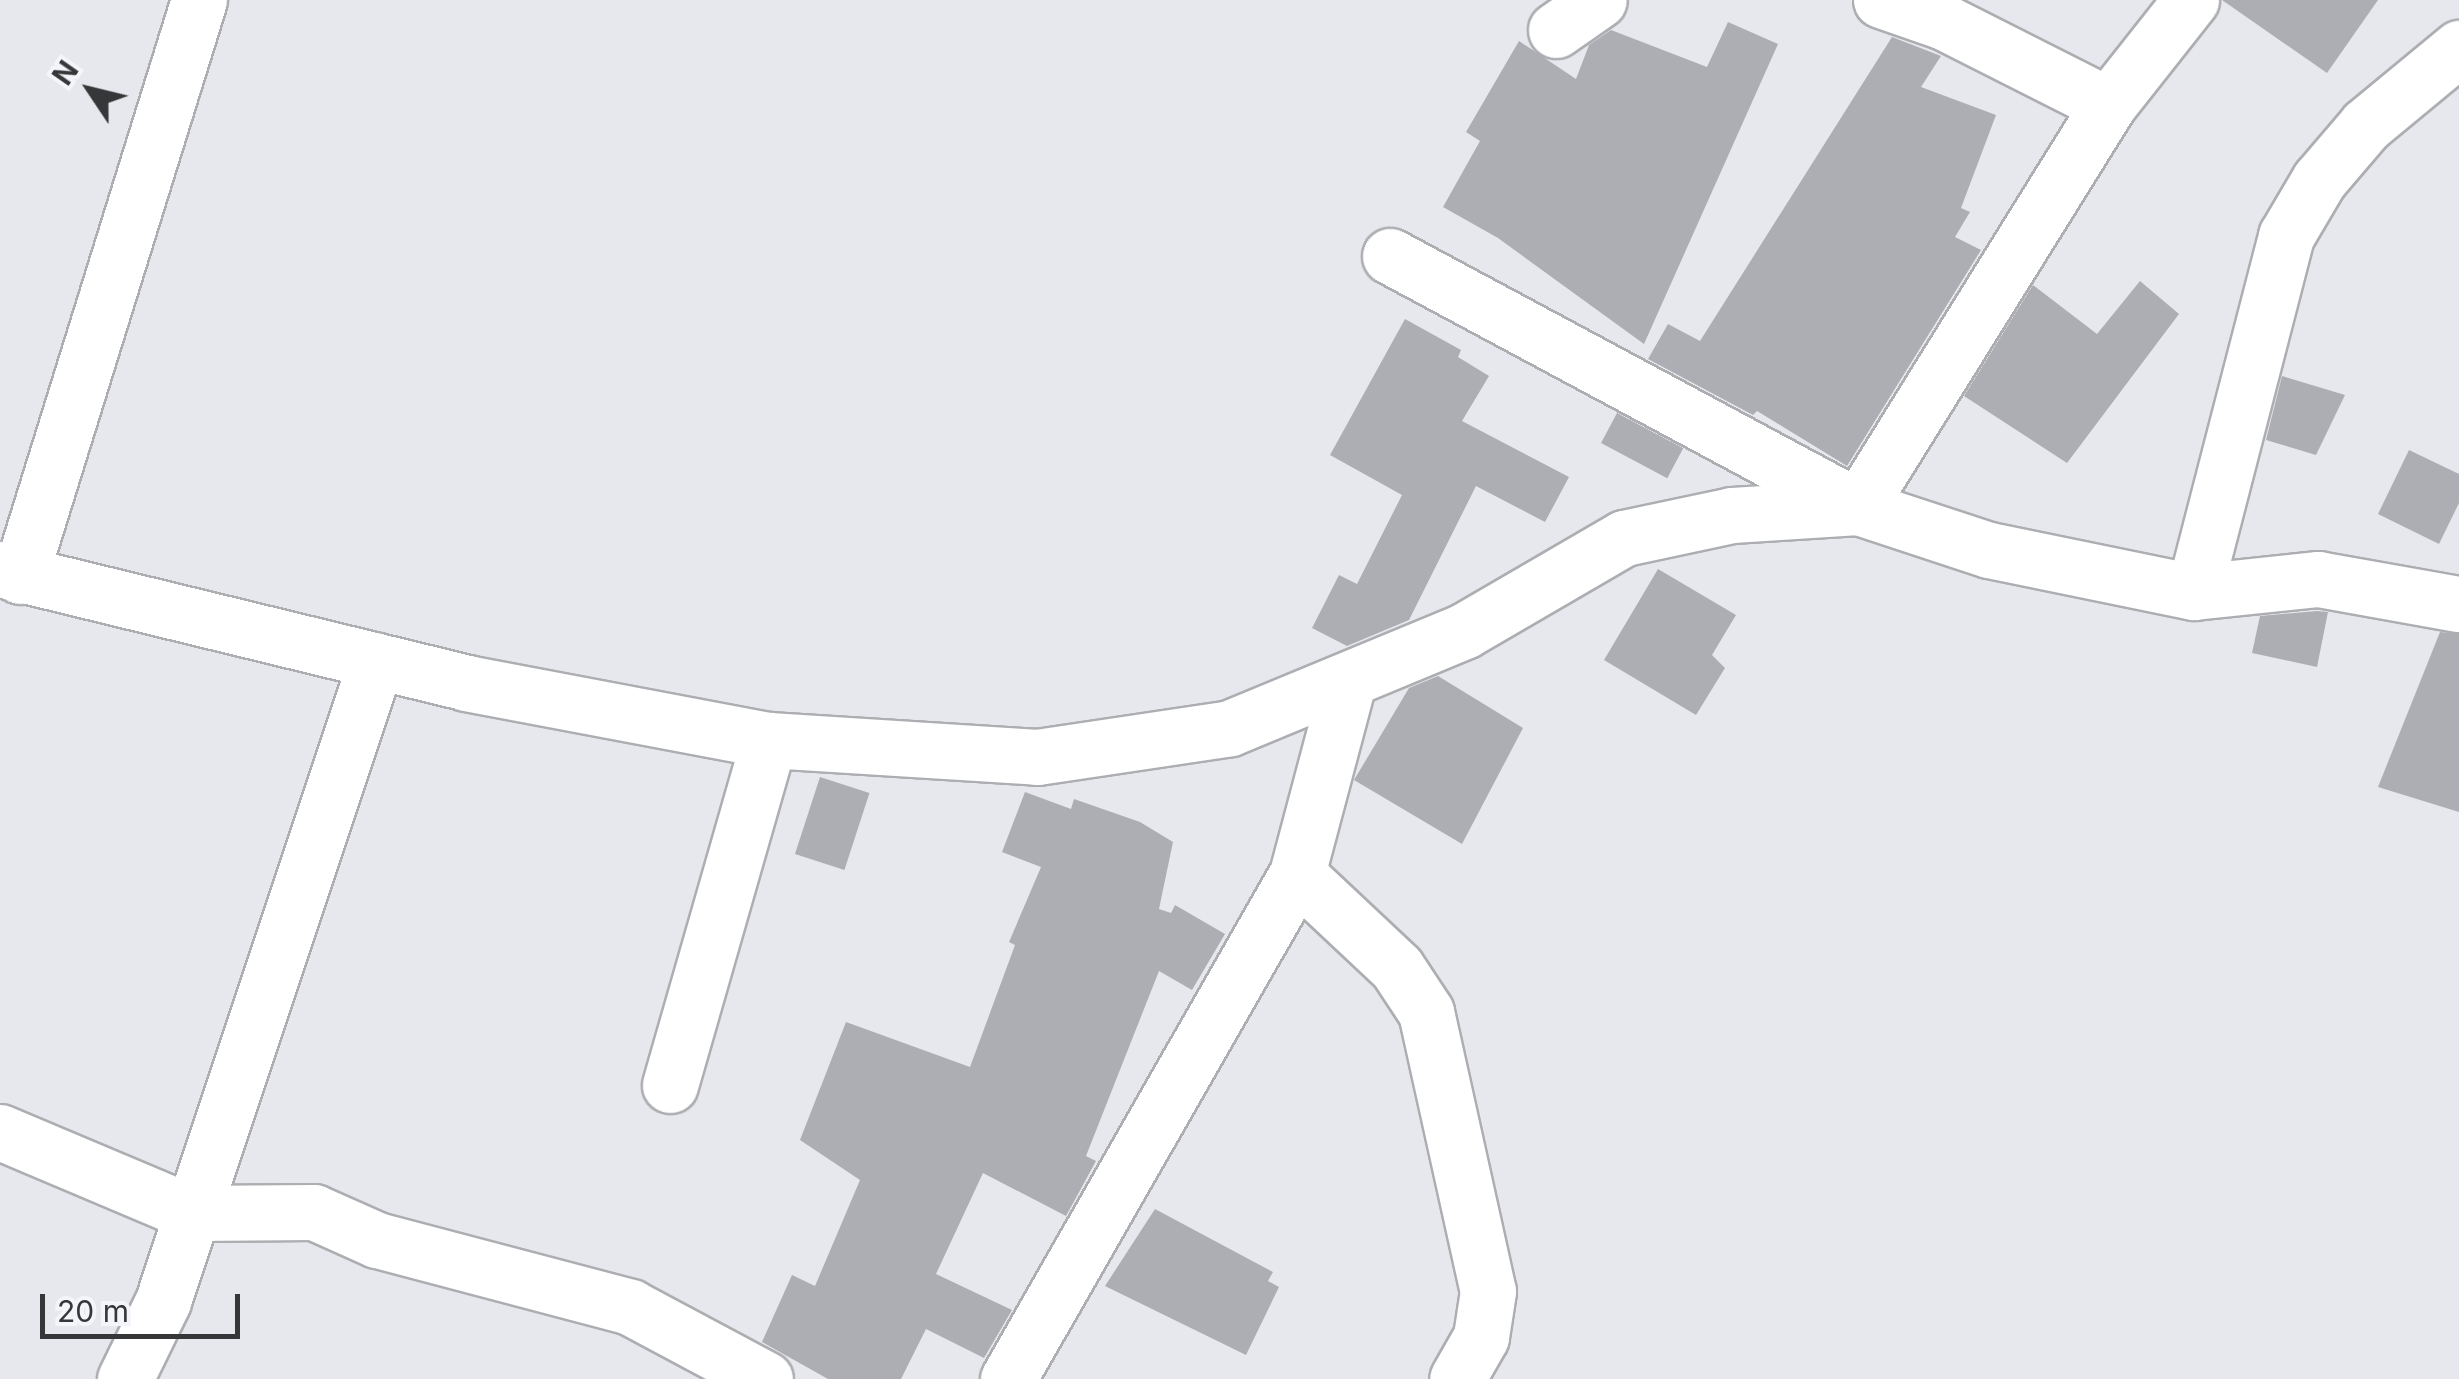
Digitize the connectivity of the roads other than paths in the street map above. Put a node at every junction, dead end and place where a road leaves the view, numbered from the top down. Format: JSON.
{"nodes":[{"id":1,"x":199,"y":0,"type":"edge"},
{"id":2,"x":1881,"y":0,"type":"edge"},
{"id":3,"x":2191,"y":0,"type":"edge"},
{"id":4,"x":2459,"y":48,"type":"edge"},
{"id":5,"x":2108,"y":105,"type":"junction"},
{"id":6,"x":1390,"y":256,"type":"dead end"},
{"id":7,"x":1858,"y":507,"type":"junction"},
{"id":8,"x":10,"y":572,"type":"edge"},
{"id":9,"x":2194,"y":592,"type":"junction"},
{"id":10,"x":2459,"y":604,"type":"edge"},
{"id":11,"x":376,"y":661,"type":"junction"},
{"id":12,"x":1348,"y":682,"type":"junction"},
{"id":13,"x":769,"y":740,"type":"junction"},
{"id":14,"x":1298,"y":874,"type":"junction"},
{"id":15,"x":670,"y":1085,"type":"dead end"},
{"id":16,"x":0,"y":1132,"type":"edge"},
{"id":17,"x":192,"y":1212,"type":"junction"},
{"id":18,"x":126,"y":1379,"type":"edge"},
{"id":19,"x":765,"y":1379,"type":"edge"},
{"id":20,"x":1008,"y":1379,"type":"edge"},
{"id":21,"x":1458,"y":1379,"type":"edge"}],
"edges":[{"from":1,"to":8,"type":"street"},
{"from":2,"to":5,"type":"street"},
{"from":3,"to":5,"type":"street"},
{"from":4,"to":9,"type":"street"},
{"from":5,"to":7,"type":"street"},
{"from":6,"to":7,"type":"street"},
{"from":7,"to":9,"type":"street"},
{"from":7,"to":12,"type":"street"},
{"from":8,"to":11,"type":"street"},
{"from":9,"to":10,"type":"street"},
{"from":11,"to":13,"type":"street"},
{"from":11,"to":17,"type":"street"},
{"from":12,"to":13,"type":"street"},
{"from":12,"to":14,"type":"street"},
{"from":13,"to":15,"type":"street"},
{"from":14,"to":20,"type":"street"},
{"from":14,"to":21,"type":"street"},
{"from":16,"to":17,"type":"street"},
{"from":17,"to":18,"type":"street"},
{"from":17,"to":19,"type":"street"}]}
